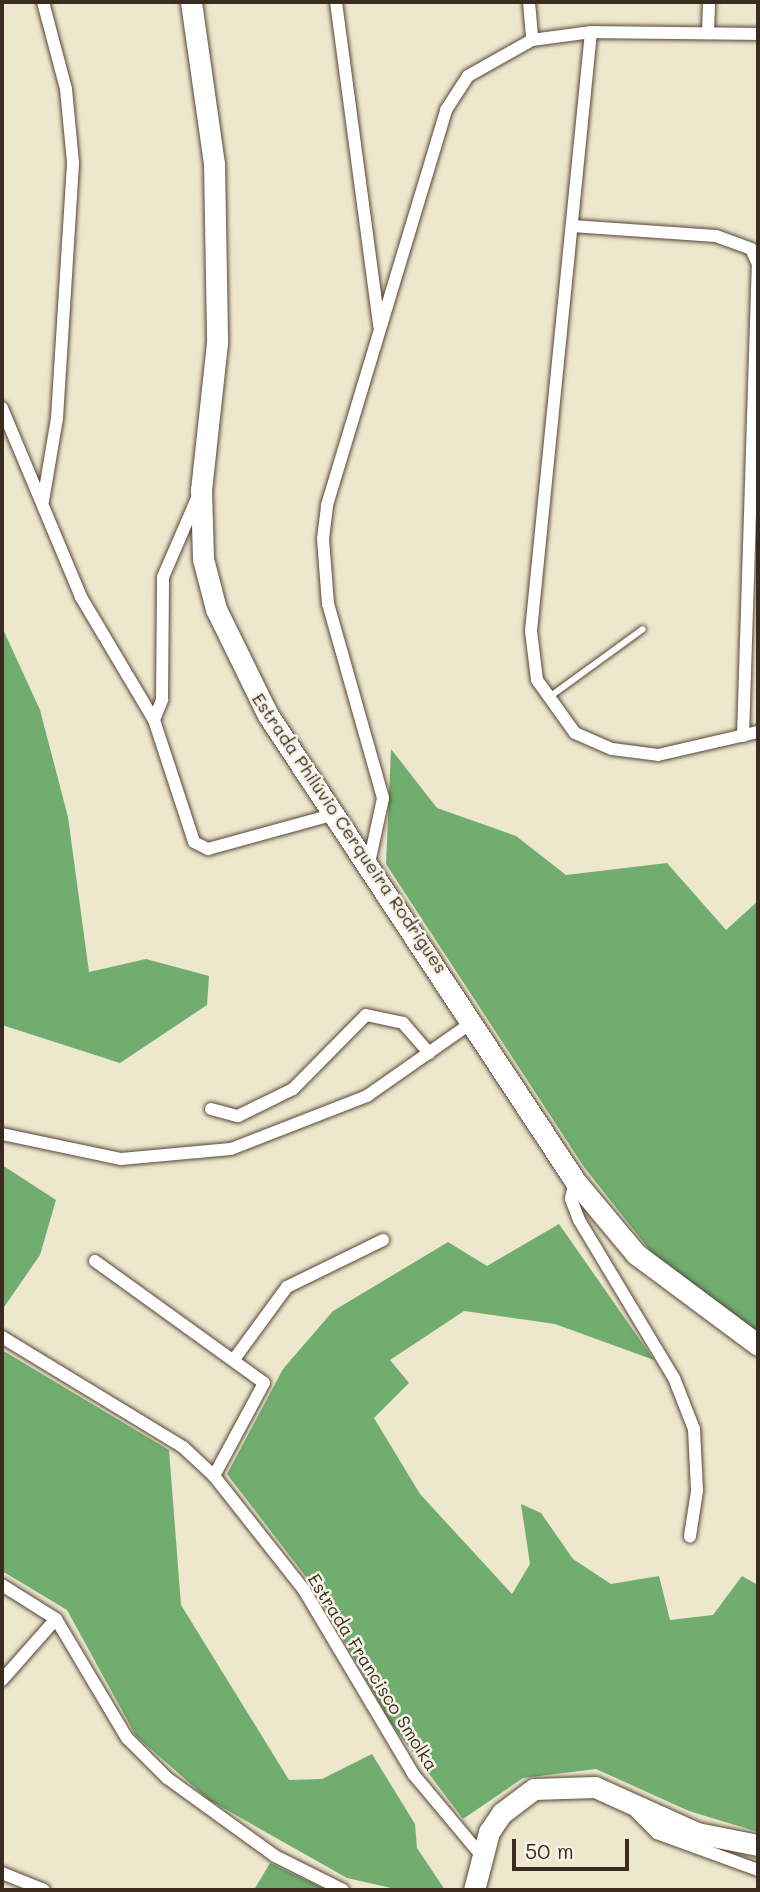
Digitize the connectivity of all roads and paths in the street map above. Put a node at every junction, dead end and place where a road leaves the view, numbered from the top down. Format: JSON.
{"nodes":[{"id":1,"x":43,"y":2,"type":"edge"},
{"id":2,"x":191,"y":2,"type":"edge"},
{"id":3,"x":336,"y":2,"type":"edge"},
{"id":4,"x":529,"y":2,"type":"edge"},
{"id":5,"x":709,"y":2,"type":"edge"},
{"id":6,"x":591,"y":32,"type":"junction"},
{"id":7,"x":708,"y":33,"type":"junction"},
{"id":8,"x":758,"y":34,"type":"edge"},
{"id":9,"x":532,"y":40,"type":"junction"},
{"id":10,"x":572,"y":226,"type":"junction"},
{"id":11,"x":758,"y":265,"type":"edge"},
{"id":12,"x":380,"y":333,"type":"junction"},
{"id":13,"x":2,"y":408,"type":"edge"},
{"id":14,"x":201,"y":490,"type":"junction"},
{"id":15,"x":43,"y":502,"type":"junction"},
{"id":16,"x":643,"y":629,"type":"dead end"},
{"id":17,"x":546,"y":699,"type":"junction"},
{"id":18,"x":154,"y":720,"type":"junction"},
{"id":19,"x":758,"y":732,"type":"edge"},
{"id":20,"x":743,"y":736,"type":"junction"},
{"id":21,"x":335,"y":814,"type":"junction"},
{"id":22,"x":369,"y":863,"type":"junction"},
{"id":23,"x":474,"y":1020,"type":"junction"},
{"id":24,"x":429,"y":1053,"type":"junction"},
{"id":25,"x":211,"y":1109,"type":"dead end"},
{"id":26,"x":2,"y":1134,"type":"edge"},
{"id":27,"x":575,"y":1181,"type":"junction"},
{"id":28,"x":383,"y":1240,"type":"dead end"},
{"id":29,"x":95,"y":1261,"type":"dead end"},
{"id":30,"x":2,"y":1337,"type":"edge"},
{"id":31,"x":758,"y":1345,"type":"edge"},
{"id":32,"x":235,"y":1358,"type":"junction"},
{"id":33,"x":214,"y":1476,"type":"junction"},
{"id":34,"x":690,"y":1536,"type":"dead end"},
{"id":35,"x":2,"y":1585,"type":"edge"},
{"id":36,"x":56,"y":1619,"type":"junction"},
{"id":37,"x":2,"y":1679,"type":"edge"},
{"id":38,"x":623,"y":1799,"type":"junction"},
{"id":39,"x":758,"y":1845,"type":"edge"},
{"id":40,"x":480,"y":1854,"type":"junction"},
{"id":41,"x":758,"y":1870,"type":"edge"},
{"id":42,"x":2,"y":1873,"type":"edge"},
{"id":43,"x":44,"y":1890,"type":"edge"},
{"id":44,"x":343,"y":1890,"type":"edge"},
{"id":45,"x":474,"y":1890,"type":"edge"}],
"edges":[{"from":1,"to":15,"type":"street"},
{"from":2,"to":14,"type":"main road","name":"Estrada Philúvio Cerqueira Rodrigues"},
{"from":3,"to":12,"type":"street"},
{"from":4,"to":9,"type":"street"},
{"from":5,"to":7,"type":"street"},
{"from":6,"to":7,"type":"street"},
{"from":6,"to":9,"type":"street"},
{"from":6,"to":10,"type":"street"},
{"from":7,"to":8,"type":"street"},
{"from":9,"to":12,"type":"street"},
{"from":10,"to":11,"type":"street"},
{"from":10,"to":17,"type":"street"},
{"from":11,"to":20,"type":"street"},
{"from":12,"to":22,"type":"street"},
{"from":13,"to":15,"type":"street"},
{"from":14,"to":18,"type":"street"},
{"from":14,"to":21,"type":"main road","name":"Estrada Philúvio Cerqueira Rodrigues"},
{"from":15,"to":18,"type":"street"},
{"from":16,"to":17,"type":"lane"},
{"from":17,"to":20,"type":"street"},
{"from":18,"to":21,"type":"street"},
{"from":19,"to":20,"type":"street"},
{"from":21,"to":22,"type":"main road","name":"Estrada Philúvio Cerqueira Rodrigues"},
{"from":22,"to":23,"type":"main road","name":"Estrada Philúvio Cerqueira Rodrigues"},
{"from":23,"to":24,"type":"street"},
{"from":23,"to":27,"type":"main road","name":"Estrada Philúvio Cerqueira Rodrigues"},
{"from":24,"to":25,"type":"street"},
{"from":24,"to":26,"type":"street"},
{"from":27,"to":31,"type":"main road","name":"Estrada Philúvio Cerqueira Rodrigues"},
{"from":27,"to":34,"type":"street"},
{"from":28,"to":32,"type":"street"},
{"from":29,"to":32,"type":"street"},
{"from":30,"to":33,"type":"street","name":"Estrada Francisco Smolka"},
{"from":32,"to":33,"type":"street"},
{"from":33,"to":40,"type":"street","name":"Estrada Francisco Smolka"},
{"from":35,"to":36,"type":"street"},
{"from":36,"to":37,"type":"street"},
{"from":36,"to":44,"type":"street"},
{"from":38,"to":39,"type":"main road"},
{"from":38,"to":40,"type":"main road"},
{"from":38,"to":41,"type":"street"},
{"from":40,"to":45,"type":"main road"},
{"from":42,"to":43,"type":"street"}]}
